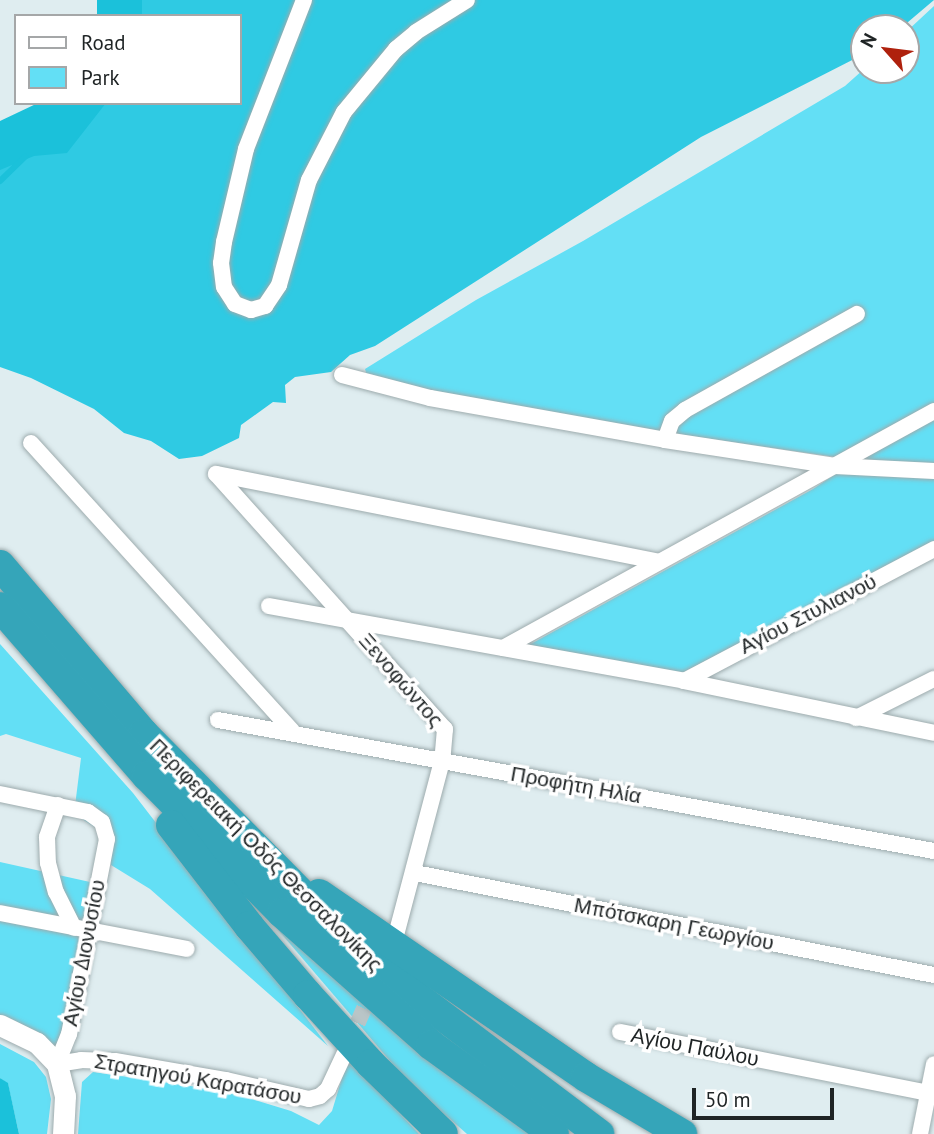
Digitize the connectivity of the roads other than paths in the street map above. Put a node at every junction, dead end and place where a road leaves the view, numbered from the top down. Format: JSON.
{"nodes":[{"id":1,"x":304,"y":0,"type":"edge"},
{"id":2,"x":467,"y":0,"type":"edge"},
{"id":3,"x":858,"y":314,"type":"dead end"},
{"id":4,"x":342,"y":376,"type":"dead end"},
{"id":5,"x":934,"y":411,"type":"edge"},
{"id":6,"x":664,"y":440,"type":"junction"},
{"id":7,"x":31,"y":443,"type":"dead end"},
{"id":8,"x":835,"y":466,"type":"junction"},
{"id":9,"x":934,"y":471,"type":"edge"},
{"id":10,"x":934,"y":550,"type":"edge"},
{"id":11,"x":657,"y":561,"type":"junction"},
{"id":12,"x":0,"y":565,"type":"edge"},
{"id":13,"x":269,"y":606,"type":"dead end"},
{"id":14,"x":0,"y":607,"type":"edge"},
{"id":15,"x":347,"y":619,"type":"junction"},
{"id":16,"x":30,"y":642,"type":"junction"},
{"id":17,"x":503,"y":648,"type":"junction"},
{"id":18,"x":934,"y":679,"type":"edge"},
{"id":19,"x":684,"y":681,"type":"junction"},
{"id":20,"x":856,"y":718,"type":"junction"},
{"id":21,"x":218,"y":720,"type":"dead end"},
{"id":22,"x":292,"y":731,"type":"junction"},
{"id":23,"x":934,"y":733,"type":"edge"},
{"id":24,"x":442,"y":761,"type":"junction"},
{"id":25,"x":0,"y":794,"type":"edge"},
{"id":26,"x":58,"y":805,"type":"junction"},
{"id":27,"x":934,"y":851,"type":"edge"},
{"id":28,"x":258,"y":853,"type":"junction"},
{"id":29,"x":415,"y":873,"type":"junction"},
{"id":30,"x":0,"y":913,"type":"edge"},
{"id":31,"x":81,"y":929,"type":"junction"},
{"id":32,"x":396,"y":935,"type":"dead end"},
{"id":33,"x":187,"y":949,"type":"dead end"},
{"id":34,"x":934,"y":975,"type":"edge"},
{"id":35,"x":0,"y":1025,"type":"edge"},
{"id":36,"x":620,"y":1032,"type":"dead end"},
{"id":37,"x":344,"y":1055,"type":"tunnel mouth"},
{"id":38,"x":57,"y":1064,"type":"junction"},
{"id":39,"x":934,"y":1064,"type":"edge"},
{"id":40,"x":931,"y":1093,"type":"edge"},
{"id":41,"x":63,"y":1134,"type":"edge"},
{"id":42,"x":443,"y":1134,"type":"edge"},
{"id":43,"x":554,"y":1134,"type":"edge"},
{"id":44,"x":599,"y":1134,"type":"edge"},
{"id":45,"x":682,"y":1134,"type":"edge"},
{"id":46,"x":920,"y":1134,"type":"edge"}],
"edges":[{"from":1,"to":2,"type":"street"},
{"from":3,"to":6,"type":"street"},
{"from":4,"to":6,"type":"street"},
{"from":5,"to":8,"type":"street"},
{"from":6,"to":8,"type":"street"},
{"from":7,"to":22,"type":"street"},
{"from":8,"to":9,"type":"street"},
{"from":8,"to":11,"type":"street"},
{"from":10,"to":19,"type":"street","name":"Αγίου Στυλιανού"},
{"from":11,"to":15,"type":"street","name":"Ξενοφώντος"},
{"from":11,"to":17,"type":"street"},
{"from":12,"to":28,"type":"highway","name":"Περιφερειακή Οδός Θεσσαλονίκης"},
{"from":13,"to":15,"type":"street"},
{"from":14,"to":16,"type":"highway","name":"Περιφερειακή Οδός Θεσσαλονίκης"},
{"from":15,"to":17,"type":"street"},
{"from":15,"to":24,"type":"street","name":"Ξενοφώντος"},
{"from":16,"to":42,"type":"highway"},
{"from":16,"to":43,"type":"highway","name":"Περιφερειακή Οδός Θεσσαλονίκης"},
{"from":17,"to":19,"type":"street"},
{"from":18,"to":20,"type":"street"},
{"from":19,"to":20,"type":"street"},
{"from":20,"to":23,"type":"street"},
{"from":21,"to":22,"type":"street","name":"Προφήτη Ηλία"},
{"from":22,"to":24,"type":"street","name":"Προφήτη Ηλία"},
{"from":24,"to":27,"type":"street","name":"Προφήτη Ηλία"},
{"from":24,"to":29,"type":"street","name":"Ξενοφώντος"},
{"from":25,"to":26,"type":"street"},
{"from":26,"to":31,"type":"street"},
{"from":26,"to":31,"type":"street","name":"Αγίου Διονυσίου"},
{"from":28,"to":44,"type":"highway","name":"Περιφερειακή Οδός Θεσσαλονίκης"},
{"from":28,"to":45,"type":"highway"},
{"from":29,"to":32,"type":"street","name":"Ξενοφώντος"},
{"from":29,"to":34,"type":"street","name":"Μπότσκαρη Γεωργίου"},
{"from":30,"to":31,"type":"street"},
{"from":31,"to":33,"type":"street"},
{"from":31,"to":38,"type":"street","name":"Αγίου Διονυσίου"},
{"from":35,"to":38,"type":"street"},
{"from":36,"to":40,"type":"street","name":"Αγίου Παύλου"},
{"from":37,"to":38,"type":"street","name":"Στρατηγού Καρατάσου"},
{"from":38,"to":41,"type":"street"},
{"from":39,"to":40,"type":"street"},
{"from":40,"to":46,"type":"street"}]}
